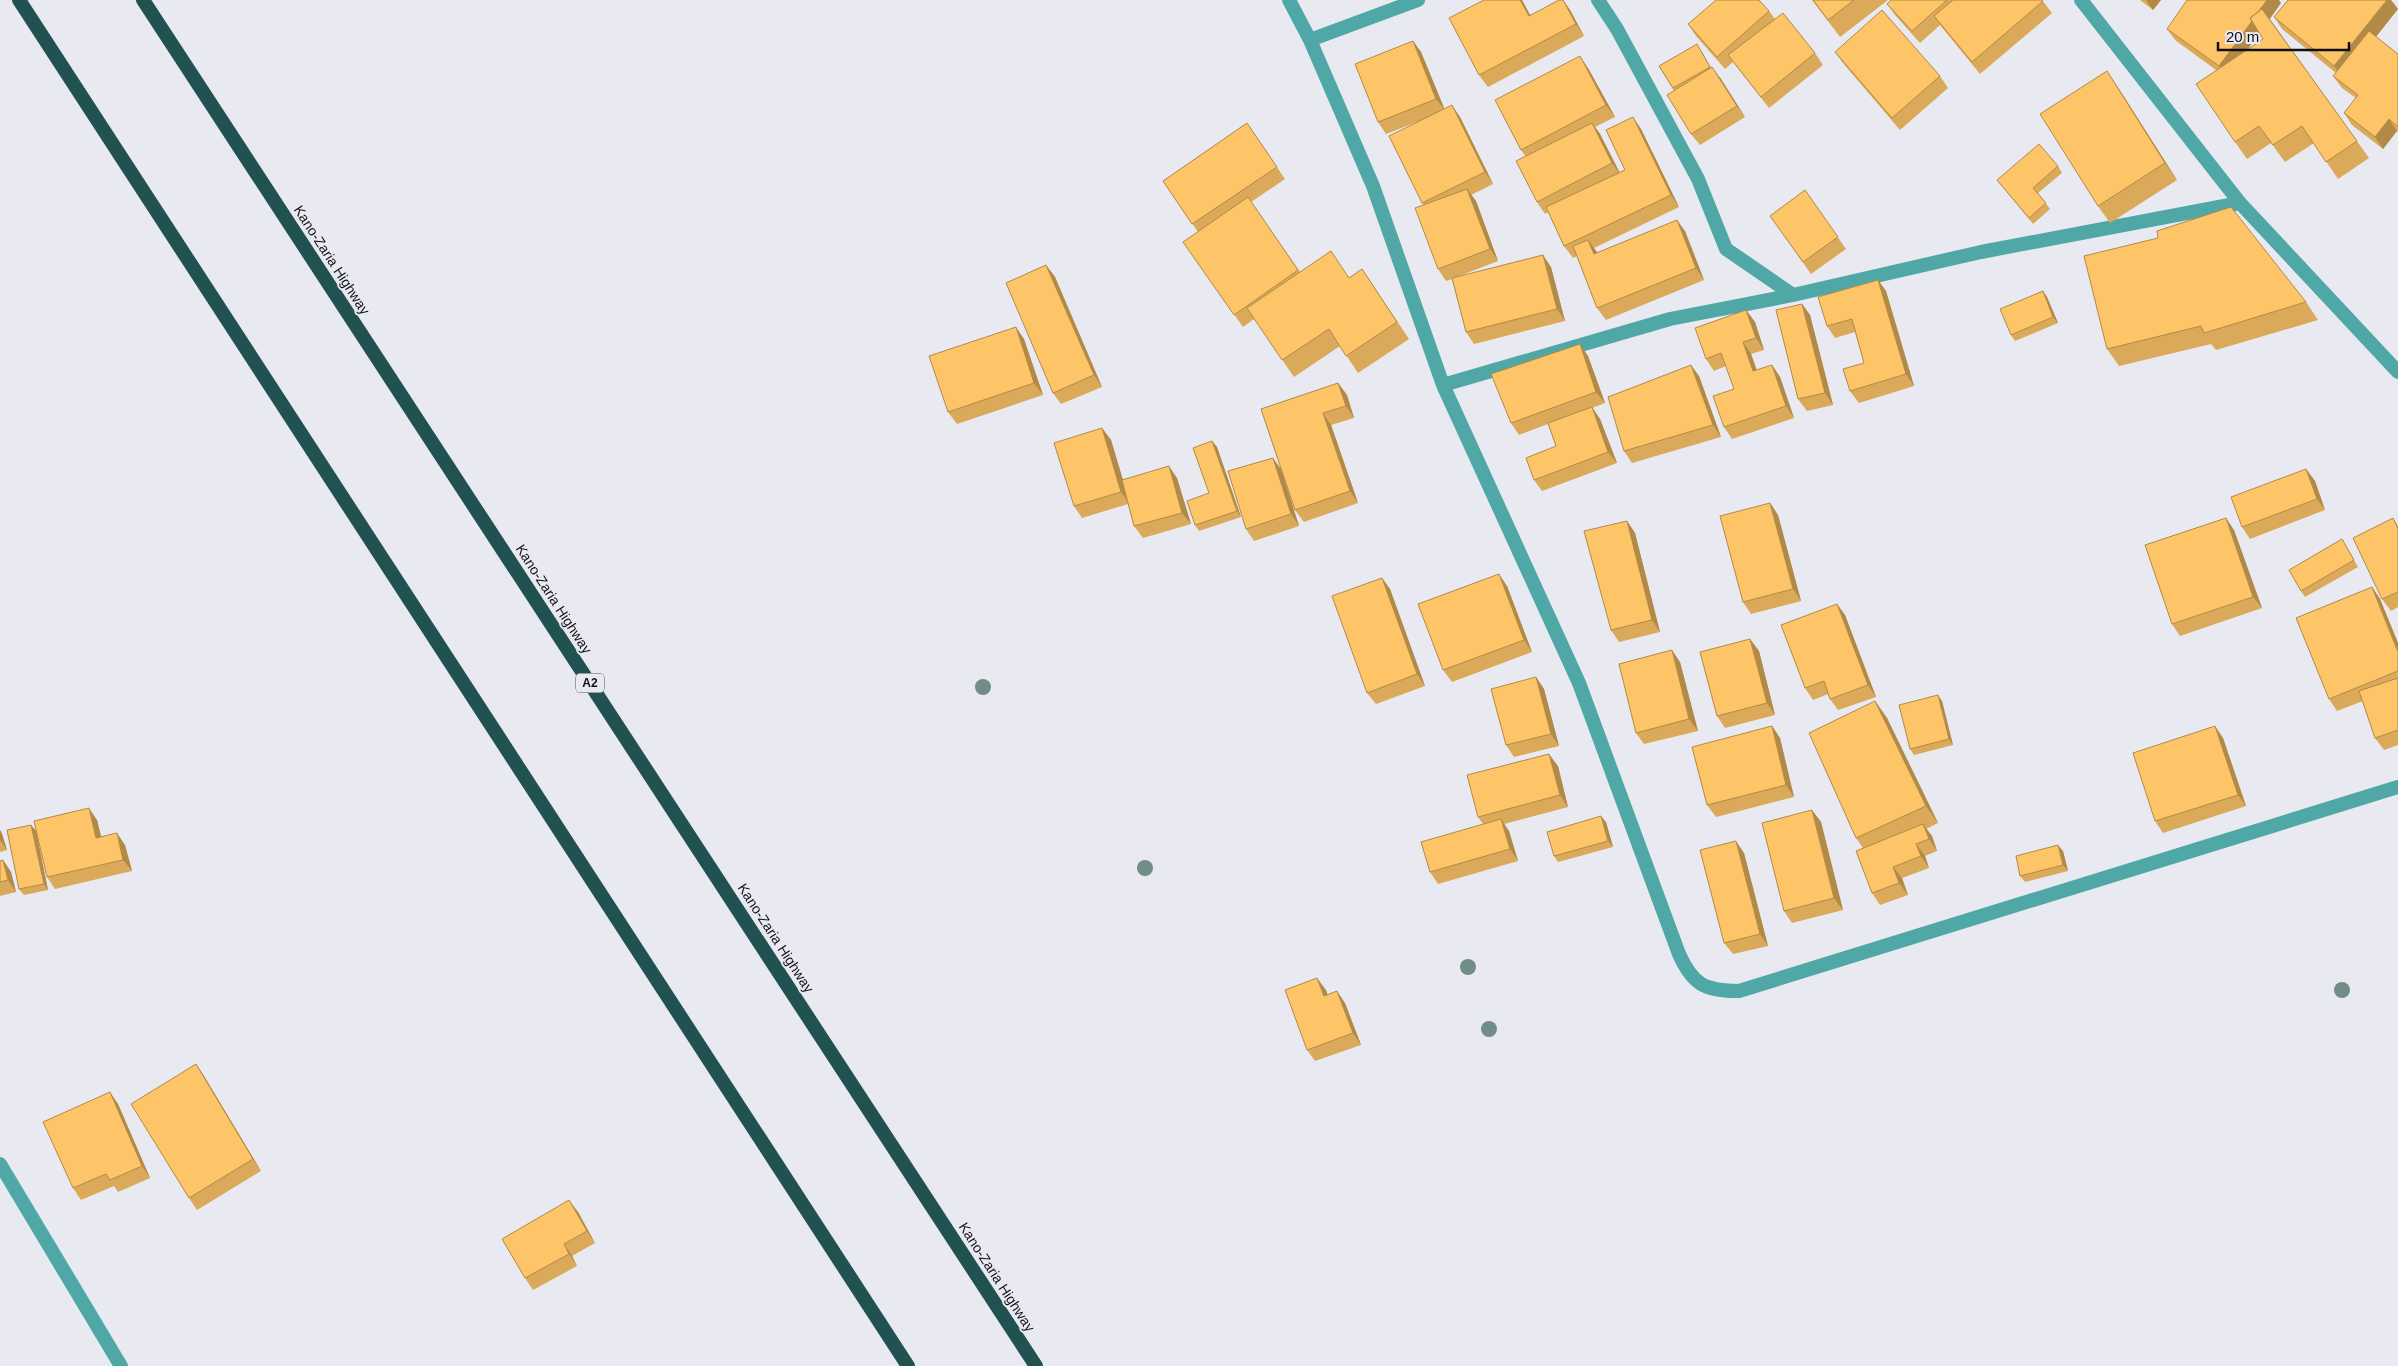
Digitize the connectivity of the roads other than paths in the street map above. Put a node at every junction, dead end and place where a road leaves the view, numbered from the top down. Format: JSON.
{"nodes":[{"id":1,"x":19,"y":0,"type":"edge"},
{"id":2,"x":143,"y":0,"type":"edge"},
{"id":3,"x":1289,"y":0,"type":"edge"},
{"id":4,"x":1418,"y":0,"type":"edge"},
{"id":5,"x":1598,"y":0,"type":"edge"},
{"id":6,"x":2081,"y":0,"type":"edge"},
{"id":7,"x":1310,"y":40,"type":"junction"},
{"id":8,"x":2240,"y":203,"type":"junction"},
{"id":9,"x":1793,"y":295,"type":"junction"},
{"id":10,"x":2398,"y":372,"type":"edge"},
{"id":11,"x":1443,"y":385,"type":"junction"},
{"id":12,"x":2398,"y":787,"type":"edge"},
{"id":13,"x":0,"y":1164,"type":"edge"},
{"id":14,"x":121,"y":1366,"type":"edge"},
{"id":15,"x":908,"y":1366,"type":"edge"},
{"id":16,"x":1036,"y":1366,"type":"edge"}],
"edges":[{"from":1,"to":15,"type":"highway"},
{"from":2,"to":16,"type":"highway","name":"Kano-Zaria Highway","number":"A2"},
{"from":3,"to":7,"type":"street"},
{"from":4,"to":7,"type":"street"},
{"from":5,"to":9,"type":"street"},
{"from":6,"to":8,"type":"street"},
{"from":7,"to":11,"type":"street"},
{"from":8,"to":9,"type":"street"},
{"from":8,"to":10,"type":"street"},
{"from":9,"to":11,"type":"street"},
{"from":11,"to":12,"type":"street"},
{"from":13,"to":14,"type":"street"}]}
